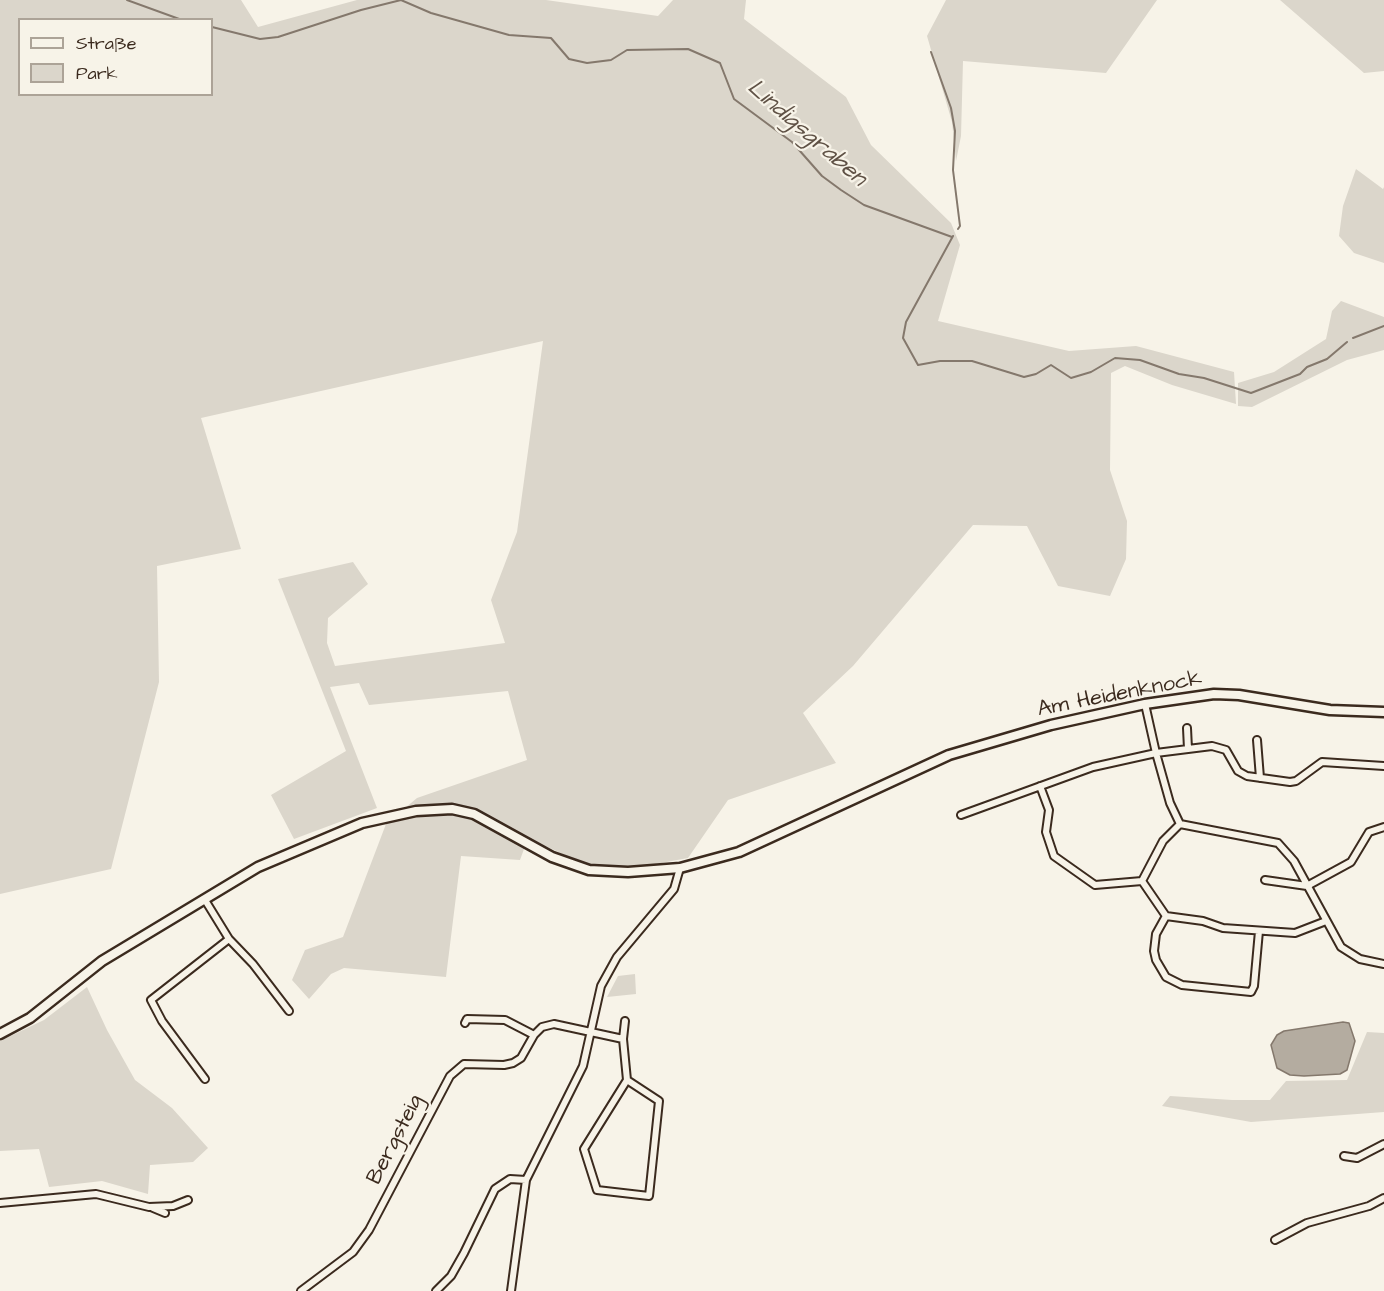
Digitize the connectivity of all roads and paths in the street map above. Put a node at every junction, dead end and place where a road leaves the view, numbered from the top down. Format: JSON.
{"nodes":[{"id":1,"x":1145,"y":704,"type":"junction"},
{"id":2,"x":1384,"y":712,"type":"edge"},
{"id":3,"x":1187,"y":728,"type":"dead end"},
{"id":4,"x":1257,"y":740,"type":"dead end"},
{"id":5,"x":1188,"y":749,"type":"junction"},
{"id":6,"x":1156,"y":753,"type":"junction"},
{"id":7,"x":1384,"y":766,"type":"edge"},
{"id":8,"x":1260,"y":778,"type":"junction"},
{"id":9,"x":1041,"y":786,"type":"junction"},
{"id":10,"x":961,"y":814,"type":"dead end"},
{"id":11,"x":1180,"y":824,"type":"junction"},
{"id":12,"x":1384,"y":827,"type":"edge"},
{"id":13,"x":680,"y":868,"type":"junction"},
{"id":14,"x":1265,"y":880,"type":"dead end"},
{"id":15,"x":1142,"y":881,"type":"junction"},
{"id":16,"x":1307,"y":886,"type":"junction"},
{"id":17,"x":205,"y":900,"type":"junction"},
{"id":18,"x":1166,"y":916,"type":"junction"},
{"id":19,"x":1326,"y":921,"type":"junction"},
{"id":20,"x":1259,"y":931,"type":"junction"},
{"id":21,"x":229,"y":939,"type":"junction"},
{"id":22,"x":1384,"y":964,"type":"edge"},
{"id":23,"x":289,"y":1011,"type":"dead end"},
{"id":24,"x":625,"y":1021,"type":"dead end"},
{"id":25,"x":465,"y":1023,"type":"dead end"},
{"id":26,"x":592,"y":1033,"type":"junction"},
{"id":27,"x":0,"y":1034,"type":"edge"},
{"id":28,"x":534,"y":1035,"type":"junction"},
{"id":29,"x":623,"y":1039,"type":"junction"},
{"id":30,"x":205,"y":1079,"type":"dead end"},
{"id":31,"x":627,"y":1080,"type":"junction"},
{"id":32,"x":1384,"y":1143,"type":"edge"},
{"id":33,"x":1344,"y":1156,"type":"dead end"},
{"id":34,"x":526,"y":1180,"type":"junction"},
{"id":35,"x":1384,"y":1198,"type":"edge"},
{"id":36,"x":188,"y":1200,"type":"dead end"},
{"id":37,"x":0,"y":1203,"type":"edge"},
{"id":38,"x":149,"y":1207,"type":"junction"},
{"id":39,"x":165,"y":1213,"type":"dead end"},
{"id":40,"x":1275,"y":1240,"type":"dead end"},
{"id":41,"x":300,"y":1291,"type":"edge"},
{"id":42,"x":436,"y":1291,"type":"edge"},
{"id":43,"x":511,"y":1291,"type":"edge"}],
"edges":[{"from":1,"to":2,"type":"street","name":"Am Heidenknock"},
{"from":1,"to":6,"type":"street"},
{"from":1,"to":13,"type":"street","name":"Am Heidenknock"},
{"from":3,"to":5,"type":"street"},
{"from":4,"to":8,"type":"street"},
{"from":5,"to":6,"type":"street"},
{"from":5,"to":8,"type":"street"},
{"from":6,"to":9,"type":"street"},
{"from":6,"to":11,"type":"street"},
{"from":7,"to":8,"type":"street"},
{"from":9,"to":10,"type":"street"},
{"from":9,"to":15,"type":"street"},
{"from":11,"to":15,"type":"street"},
{"from":11,"to":16,"type":"street"},
{"from":12,"to":16,"type":"street"},
{"from":13,"to":17,"type":"street","name":"Am Heidenknock"},
{"from":13,"to":26,"type":"street"},
{"from":14,"to":16,"type":"street"},
{"from":15,"to":18,"type":"street"},
{"from":16,"to":19,"type":"street"},
{"from":17,"to":21,"type":"street"},
{"from":17,"to":27,"type":"street","name":"Am Heidenknock"},
{"from":18,"to":20,"type":"street"},
{"from":18,"to":20,"type":"street"},
{"from":19,"to":20,"type":"street"},
{"from":19,"to":22,"type":"street"},
{"from":21,"to":23,"type":"street"},
{"from":21,"to":30,"type":"street"},
{"from":24,"to":29,"type":"street"},
{"from":25,"to":28,"type":"street"},
{"from":26,"to":28,"type":"street"},
{"from":26,"to":29,"type":"street"},
{"from":26,"to":34,"type":"street"},
{"from":28,"to":41,"type":"street","name":"Bergsteig"},
{"from":29,"to":31,"type":"street"},
{"from":31,"to":31,"type":"street"},
{"from":32,"to":33,"type":"street"},
{"from":34,"to":42,"type":"street"},
{"from":34,"to":43,"type":"street"},
{"from":35,"to":40,"type":"street"},
{"from":36,"to":38,"type":"street"},
{"from":37,"to":38,"type":"street"},
{"from":38,"to":39,"type":"street"}]}
